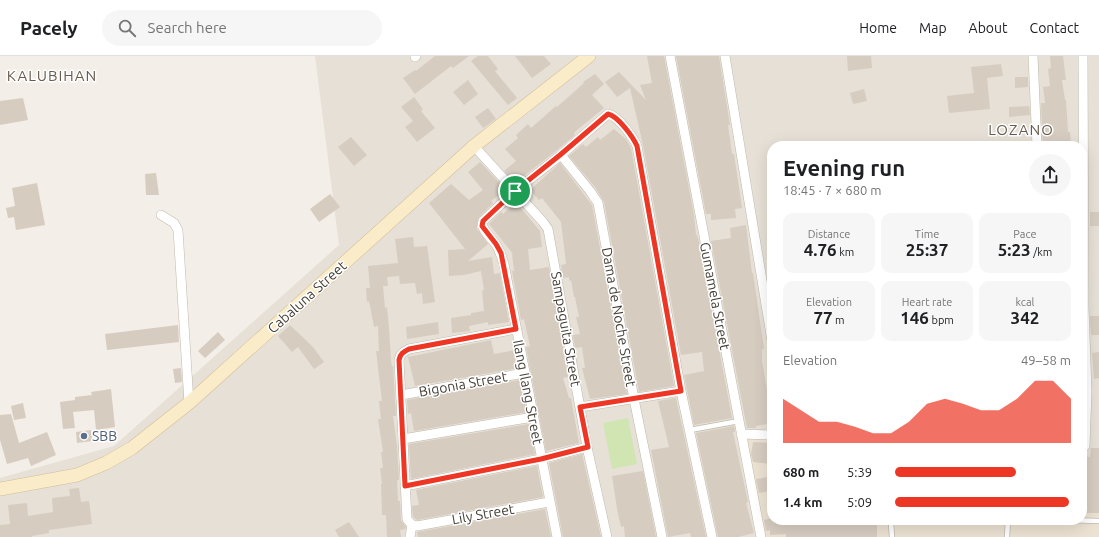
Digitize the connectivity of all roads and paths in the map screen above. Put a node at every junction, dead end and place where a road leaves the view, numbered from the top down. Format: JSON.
{"nodes":[{"id":1,"x":589,"y":56,"type":"edge"},
{"id":2,"x":670,"y":56,"type":"edge"},
{"id":3,"x":725,"y":56,"type":"edge"},
{"id":4,"x":1033,"y":56,"type":"edge"},
{"id":5,"x":1083,"y":56,"type":"edge"},
{"id":6,"x":1037,"y":141,"type":"edge"},
{"id":7,"x":1083,"y":141,"type":"edge"},
{"id":8,"x":474,"y":146,"type":"junction"},
{"id":9,"x":560,"y":155,"type":"junction"},
{"id":10,"x":515,"y":191,"type":"junction"},
{"id":11,"x":161,"y":215,"type":"dead end"},
{"id":12,"x":767,"y":311,"type":"edge"},
{"id":13,"x":516,"y":329,"type":"junction"},
{"id":14,"x":524,"y":373,"type":"junction"},
{"id":15,"x":681,"y":391,"type":"junction"},
{"id":16,"x":401,"y":395,"type":"junction"},
{"id":17,"x":634,"y":399,"type":"junction"},
{"id":18,"x":189,"y":403,"type":"junction"},
{"id":19,"x":580,"y":407,"type":"junction"},
{"id":20,"x":533,"y":417,"type":"junction"},
{"id":21,"x":739,"y":421,"type":"junction"},
{"id":22,"x":690,"y":430,"type":"junction"},
{"id":23,"x":741,"y":434,"type":"junction"},
{"id":24,"x":767,"y":435,"type":"edge"},
{"id":25,"x":403,"y":439,"type":"junction"},
{"id":26,"x":588,"y":447,"type":"junction"},
{"id":27,"x":541,"y":459,"type":"junction"},
{"id":28,"x":405,"y":486,"type":"junction"},
{"id":29,"x":0,"y":489,"type":"edge"},
{"id":30,"x":549,"y":502,"type":"junction"},
{"id":31,"x":1087,"y":521,"type":"edge"},
{"id":32,"x":1099,"y":521,"type":"edge"},
{"id":33,"x":891,"y":525,"type":"edge"},
{"id":34,"x":1008,"y":525,"type":"edge"},
{"id":35,"x":414,"y":526,"type":"junction"},
{"id":36,"x":410,"y":537,"type":"edge"},
{"id":37,"x":557,"y":537,"type":"edge"},
{"id":38,"x":607,"y":537,"type":"edge"},
{"id":39,"x":662,"y":537,"type":"edge"},
{"id":40,"x":712,"y":537,"type":"edge"},
{"id":41,"x":761,"y":537,"type":"edge"},
{"id":42,"x":892,"y":537,"type":"edge"},
{"id":43,"x":1007,"y":537,"type":"edge"}],
"edges":[{"from":1,"to":8,"type":"main road","name":"Cabaluna Street"},
{"from":2,"to":21,"type":"street","name":"Gumamela Street"},
{"from":3,"to":12,"type":"street"},
{"from":4,"to":6,"type":"street"},
{"from":5,"to":7,"type":"street"},
{"from":8,"to":10,"type":"street","name":"Sampaguita Street"},
{"from":8,"to":18,"type":"main road","name":"Cabaluna Street"},
{"from":9,"to":10,"type":"street"},
{"from":9,"to":15,"type":"street"},
{"from":9,"to":17,"type":"street","name":"Dama de Noche Street"},
{"from":10,"to":13,"type":"street","name":"Ilang Ilang Street"},
{"from":10,"to":19,"type":"street","name":"Sampaguita Street"},
{"from":11,"to":18,"type":"street"},
{"from":13,"to":14,"type":"street","name":"Ilang Ilang Street"},
{"from":13,"to":16,"type":"street"},
{"from":14,"to":16,"type":"street","name":"Bigonia Street"},
{"from":14,"to":20,"type":"street","name":"Ilang Ilang Street"},
{"from":15,"to":17,"type":"street"},
{"from":15,"to":22,"type":"street"},
{"from":16,"to":25,"type":"street"},
{"from":17,"to":19,"type":"street"},
{"from":17,"to":39,"type":"street","name":"Dama de Noche Street"},
{"from":18,"to":29,"type":"main road","name":"Cabaluna Street"},
{"from":19,"to":26,"type":"street","name":"Sampaguita Street"},
{"from":20,"to":25,"type":"street"},
{"from":20,"to":27,"type":"street","name":"Ilang Ilang Street"},
{"from":21,"to":22,"type":"lane"},
{"from":21,"to":23,"type":"street","name":"Gumamela Street"},
{"from":22,"to":40,"type":"street"},
{"from":23,"to":24,"type":"street"},
{"from":23,"to":41,"type":"street","name":"Gumamela Street"},
{"from":25,"to":28,"type":"street"},
{"from":26,"to":27,"type":"street"},
{"from":26,"to":38,"type":"street","name":"Sampaguita Street"},
{"from":27,"to":28,"type":"street"},
{"from":27,"to":30,"type":"street","name":"Ilang Ilang Street"},
{"from":28,"to":35,"type":"street"},
{"from":30,"to":35,"type":"street","name":"Lily Street"},
{"from":30,"to":37,"type":"street","name":"Ilang Ilang Street"},
{"from":31,"to":32,"type":"lane"},
{"from":33,"to":42,"type":"lane"},
{"from":34,"to":43,"type":"lane"},
{"from":35,"to":36,"type":"street"}]}
